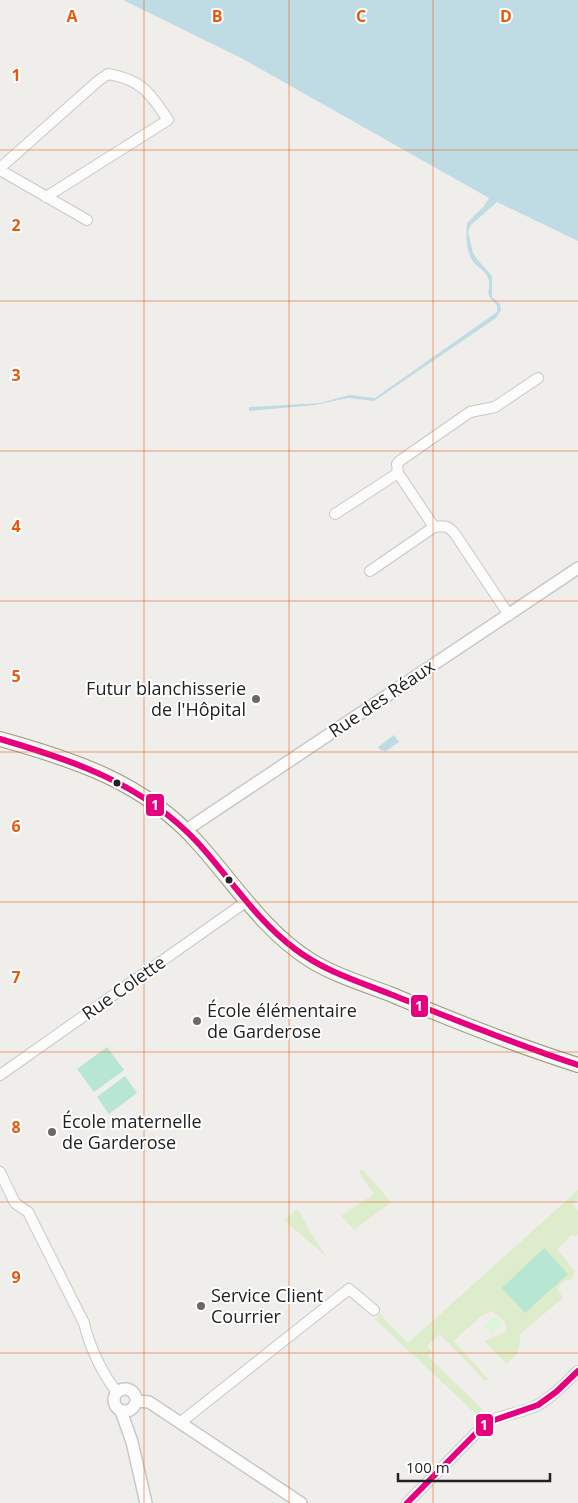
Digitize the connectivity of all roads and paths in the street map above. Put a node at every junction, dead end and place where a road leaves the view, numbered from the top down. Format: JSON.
{"nodes":[{"id":1,"x":0,"y":169,"type":"edge"},
{"id":2,"x":46,"y":197,"type":"junction"},
{"id":3,"x":87,"y":220,"type":"dead end"},
{"id":4,"x":538,"y":378,"type":"dead end"},
{"id":5,"x":398,"y":473,"type":"junction"},
{"id":6,"x":335,"y":514,"type":"dead end"},
{"id":7,"x":434,"y":527,"type":"junction"},
{"id":8,"x":578,"y":568,"type":"edge"},
{"id":9,"x":370,"y":571,"type":"dead end"},
{"id":10,"x":509,"y":615,"type":"junction"},
{"id":11,"x":0,"y":739,"type":"edge"},
{"id":12,"x":186,"y":830,"type":"junction"},
{"id":13,"x":247,"y":901,"type":"junction"},
{"id":14,"x":578,"y":1065,"type":"edge"},
{"id":15,"x":0,"y":1075,"type":"edge"},
{"id":16,"x":0,"y":1172,"type":"edge"},
{"id":17,"x":374,"y":1310,"type":"dead end"},
{"id":18,"x":578,"y":1371,"type":"edge"},
{"id":19,"x":117,"y":1392,"type":"junction"},
{"id":20,"x":136,"y":1401,"type":"junction"},
{"id":21,"x":121,"y":1411,"type":"junction"},
{"id":22,"x":181,"y":1422,"type":"junction"},
{"id":23,"x":146,"y":1503,"type":"edge"},
{"id":24,"x":301,"y":1503,"type":"edge"},
{"id":25,"x":407,"y":1503,"type":"edge"}],
"edges":[{"from":1,"to":2,"type":"street"},
{"from":1,"to":2,"type":"street"},
{"from":2,"to":3,"type":"street"},
{"from":4,"to":5,"type":"street"},
{"from":5,"to":6,"type":"street"},
{"from":5,"to":7,"type":"street"},
{"from":7,"to":9,"type":"street"},
{"from":7,"to":10,"type":"street"},
{"from":8,"to":10,"type":"street","name":"Rue des Réaux"},
{"from":10,"to":12,"type":"street","name":"Rue des Réaux"},
{"from":11,"to":12,"type":"main road"},
{"from":12,"to":13,"type":"main road"},
{"from":13,"to":14,"type":"main road"},
{"from":13,"to":15,"type":"street","name":"Rue Colette"},
{"from":16,"to":19,"type":"street"},
{"from":17,"to":22,"type":"street"},
{"from":18,"to":25,"type":"street"},
{"from":19,"to":20,"type":"street"},
{"from":19,"to":21,"type":"street"},
{"from":20,"to":21,"type":"street"},
{"from":20,"to":22,"type":"street"},
{"from":21,"to":23,"type":"street"},
{"from":22,"to":24,"type":"street"}]}
